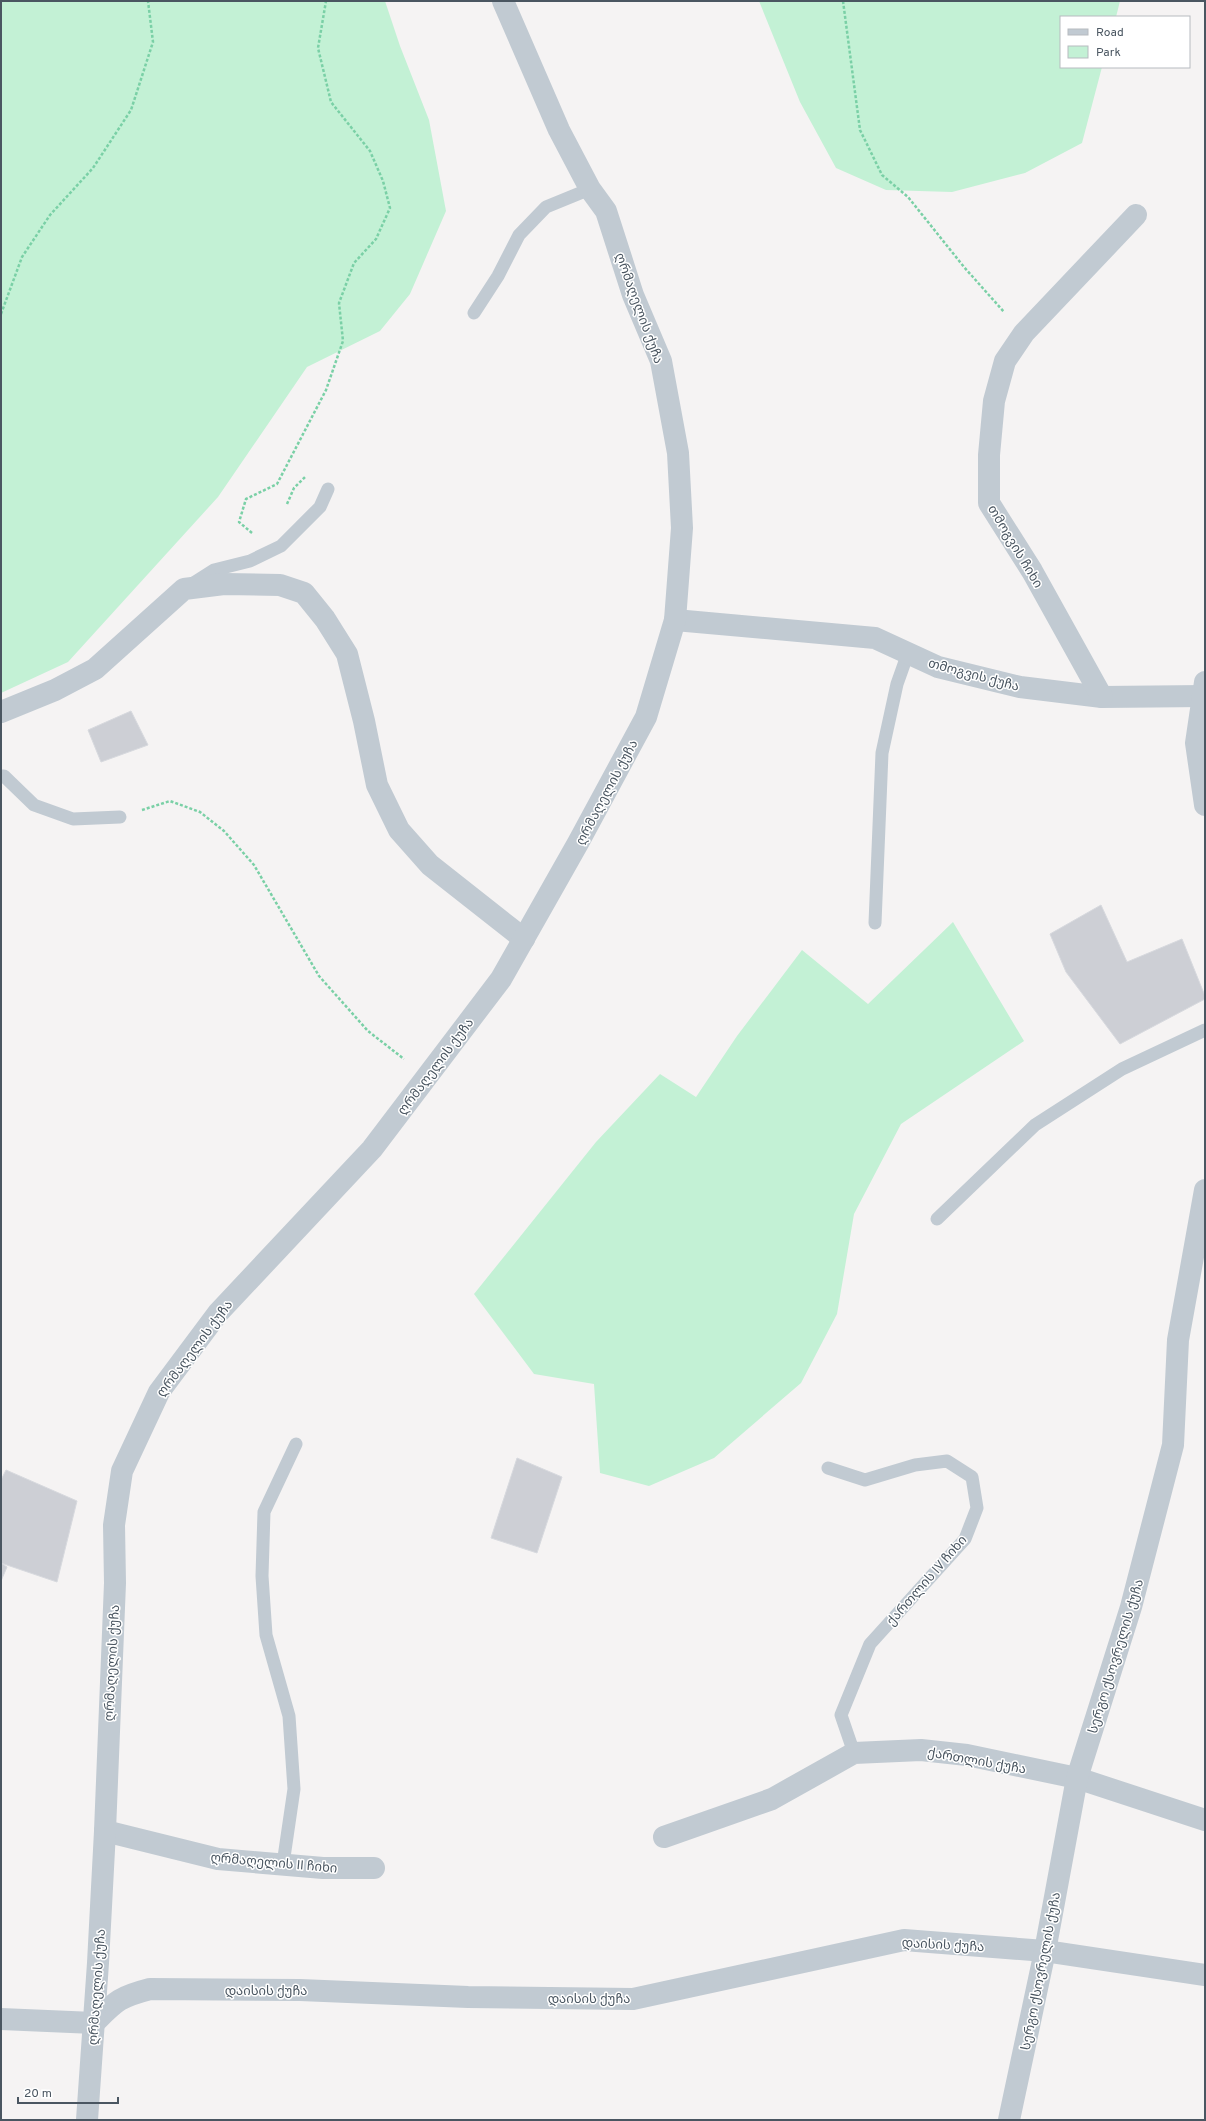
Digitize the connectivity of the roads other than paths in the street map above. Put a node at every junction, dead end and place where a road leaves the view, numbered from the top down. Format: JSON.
{"nodes":[{"id":1,"x":503,"y":1,"type":"edge"},
{"id":2,"x":590,"y":189,"type":"junction"},
{"id":3,"x":1136,"y":216,"type":"dead end"},
{"id":4,"x":474,"y":313,"type":"dead end"},
{"id":5,"x":328,"y":489,"type":"road end"},
{"id":6,"x":184,"y":589,"type":"junction"},
{"id":7,"x":675,"y":620,"type":"junction"},
{"id":8,"x":908,"y":653,"type":"junction"},
{"id":9,"x":1204,"y":691,"type":"edge"},
{"id":10,"x":1102,"y":697,"type":"junction"},
{"id":11,"x":1,"y":712,"type":"edge"},
{"id":12,"x":1,"y":776,"type":"edge"},
{"id":13,"x":1205,"y":805,"type":"edge"},
{"id":14,"x":120,"y":817,"type":"road end"},
{"id":15,"x":875,"y":923,"type":"dead end"},
{"id":16,"x":524,"y":939,"type":"junction"},
{"id":17,"x":1205,"y":1030,"type":"edge"},
{"id":18,"x":1205,"y":1190,"type":"edge"},
{"id":19,"x":937,"y":1220,"type":"dead end"},
{"id":20,"x":296,"y":1444,"type":"dead end"},
{"id":21,"x":828,"y":1468,"type":"dead end"},
{"id":22,"x":854,"y":1753,"type":"junction"},
{"id":23,"x":1077,"y":1778,"type":"junction"},
{"id":24,"x":1205,"y":1820,"type":"edge"},
{"id":25,"x":105,"y":1831,"type":"junction"},
{"id":26,"x":664,"y":1837,"type":"dead end"},
{"id":27,"x":284,"y":1864,"type":"junction"},
{"id":28,"x":374,"y":1868,"type":"dead end"},
{"id":29,"x":1045,"y":1951,"type":"junction"},
{"id":30,"x":1205,"y":1975,"type":"edge"},
{"id":31,"x":1,"y":2019,"type":"edge"},
{"id":32,"x":94,"y":2023,"type":"junction"},
{"id":33,"x":87,"y":2120,"type":"edge"},
{"id":34,"x":1009,"y":2120,"type":"edge"}],
"edges":[{"from":1,"to":2,"type":"street","name":"ღრმაღელის ქუჩა"},
{"from":2,"to":4,"type":"lane"},
{"from":2,"to":7,"type":"street","name":"ღრმაღელის ქუჩა"},
{"from":3,"to":10,"type":"street","name":"თმოგვის ჩიხი"},
{"from":5,"to":6,"type":"lane"},
{"from":6,"to":11,"type":"street"},
{"from":6,"to":16,"type":"street"},
{"from":7,"to":8,"type":"street","name":"თმოგვის ქუჩა"},
{"from":7,"to":16,"type":"street","name":"ღრმაღელის ქუჩა"},
{"from":8,"to":10,"type":"street","name":"თმოგვის ქუჩა"},
{"from":8,"to":15,"type":"lane"},
{"from":9,"to":10,"type":"street","name":"თმოგვის ქუჩა"},
{"from":9,"to":13,"type":"street"},
{"from":12,"to":14,"type":"lane"},
{"from":16,"to":25,"type":"street","name":"ღრმაღელის ქუჩა"},
{"from":17,"to":19,"type":"lane"},
{"from":18,"to":23,"type":"street","name":"სერგო ქსოვრელის ქუჩა"},
{"from":20,"to":27,"type":"lane"},
{"from":21,"to":22,"type":"lane","name":"ქართლის IV ჩიხი"},
{"from":22,"to":23,"type":"street","name":"ქართლის ქუჩა"},
{"from":22,"to":26,"type":"street","name":"ქართლის ქუჩა"},
{"from":23,"to":24,"type":"street","name":"ქართლის ქუჩა"},
{"from":23,"to":29,"type":"street","name":"სერგო ქსოვრელის ქუჩა"},
{"from":25,"to":27,"type":"street","name":"ღრმაღელის II ჩიხი"},
{"from":25,"to":32,"type":"street","name":"ღრმაღელის ქუჩა"},
{"from":27,"to":28,"type":"street","name":"ღრმაღელის II ჩიხი"},
{"from":29,"to":30,"type":"street","name":"დაისის ქუჩა"},
{"from":29,"to":32,"type":"street","name":"დაისის ქუჩა"},
{"from":29,"to":34,"type":"street","name":"სერგო ქსოვრელის ქუჩა"},
{"from":31,"to":32,"type":"street"},
{"from":32,"to":33,"type":"street","name":"ღრმაღელის ქუჩა"}]}
